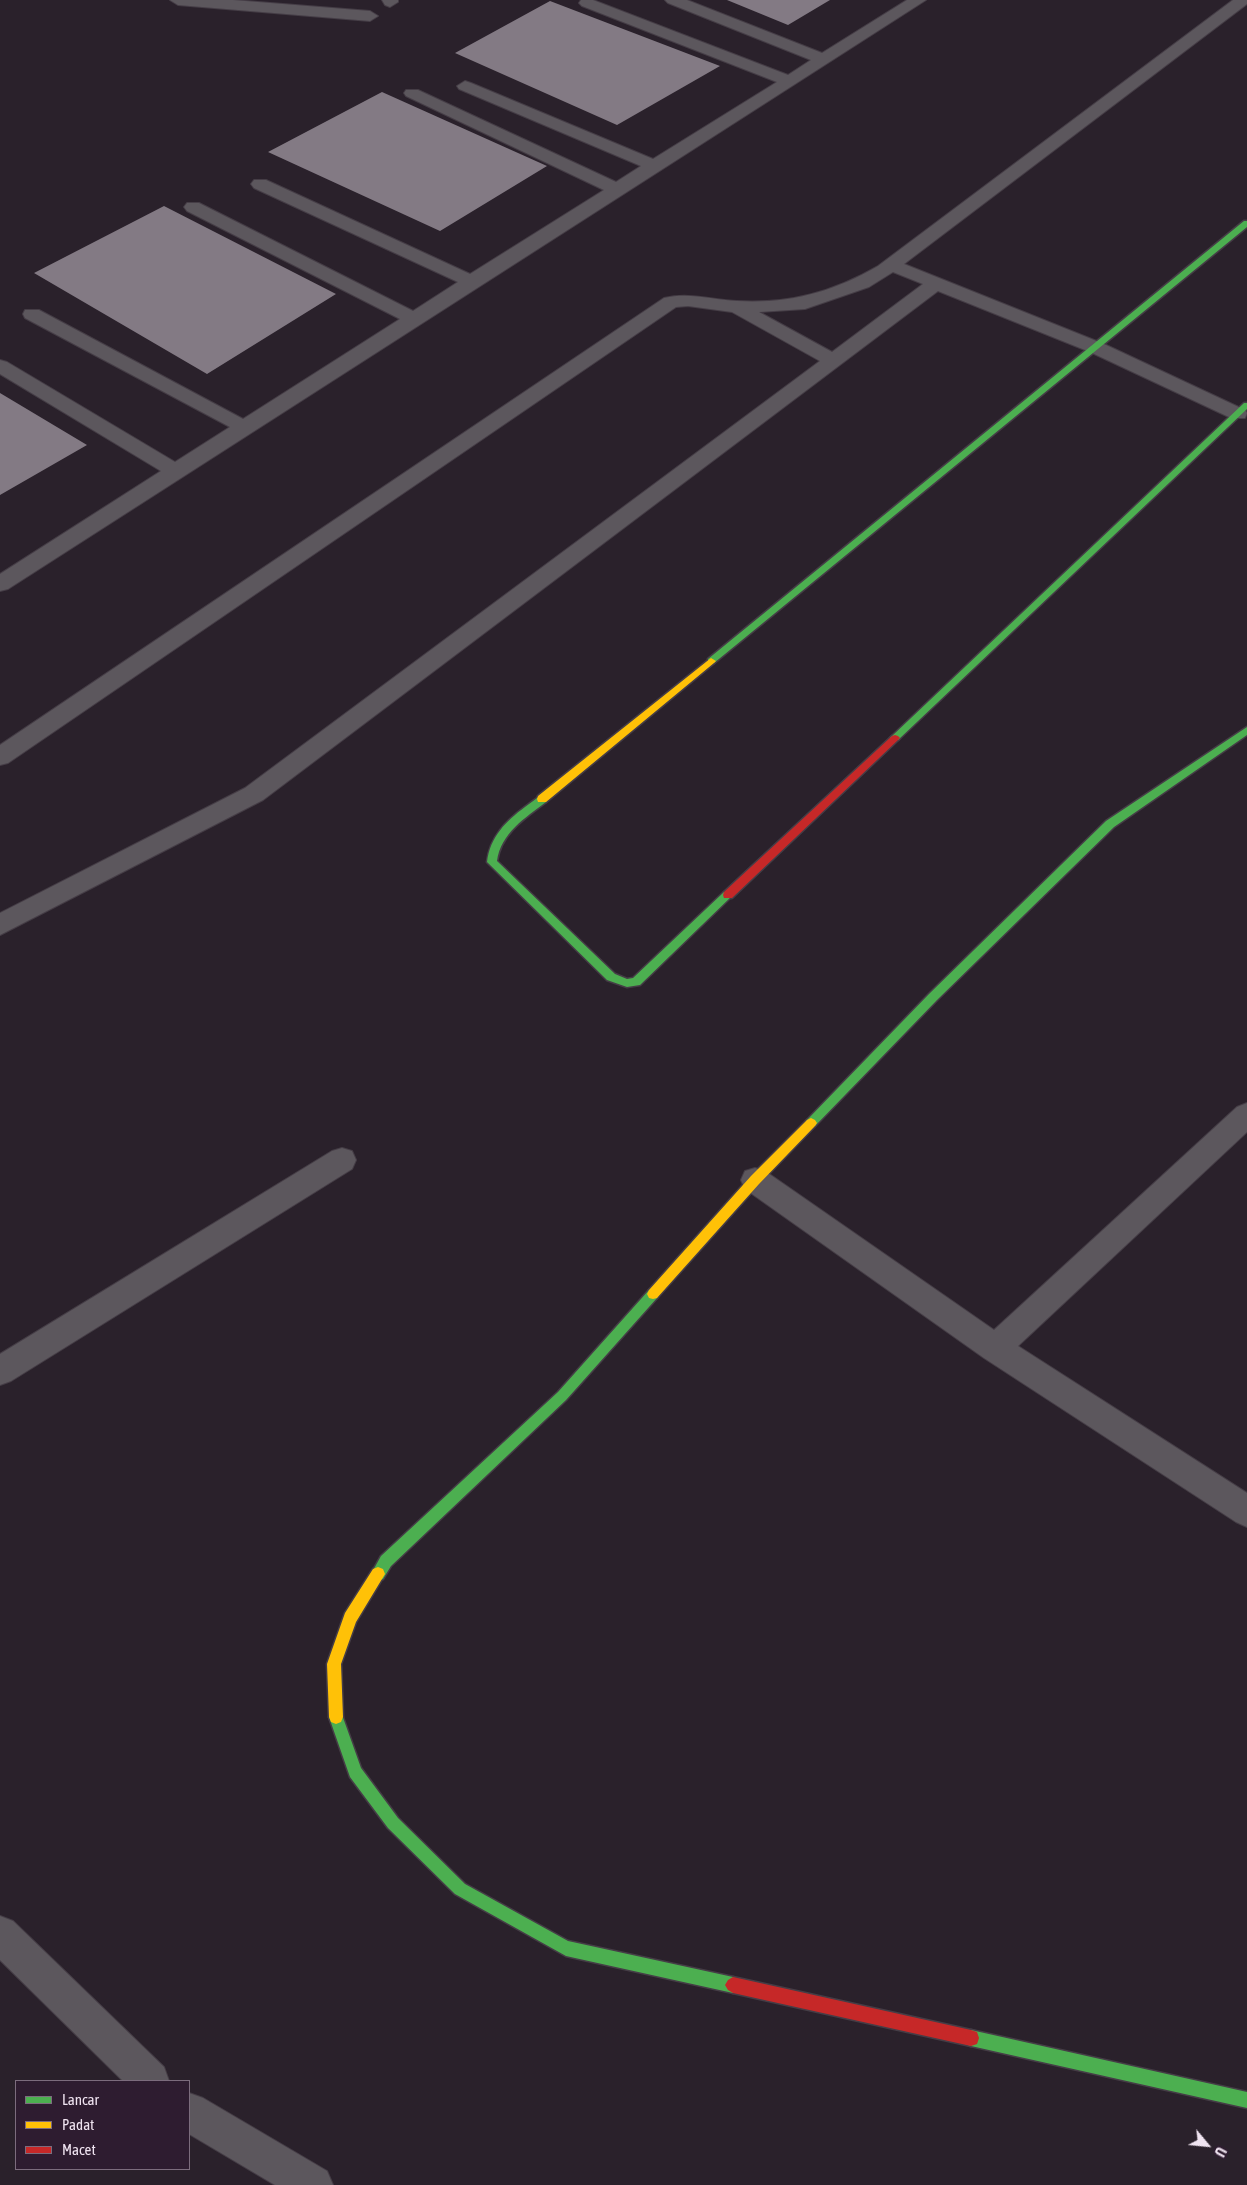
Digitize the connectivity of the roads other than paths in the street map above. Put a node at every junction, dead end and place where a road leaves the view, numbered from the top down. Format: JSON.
{"nodes":[{"id":1,"x":178,"y":0,"type":"edge"},
{"id":2,"x":673,"y":0,"type":"edge"},
{"id":3,"x":918,"y":0,"type":"edge"},
{"id":4,"x":1243,"y":0,"type":"edge"},
{"id":5,"x":588,"y":2,"type":"dead end"},
{"id":6,"x":370,"y":16,"type":"dead end"},
{"id":7,"x":822,"y":59,"type":"junction"},
{"id":8,"x":787,"y":80,"type":"junction"},
{"id":9,"x":465,"y":86,"type":"dead end"},
{"id":10,"x":412,"y":93,"type":"dead end"},
{"id":11,"x":655,"y":166,"type":"junction"},
{"id":12,"x":260,"y":184,"type":"dead end"},
{"id":13,"x":617,"y":189,"type":"junction"},
{"id":14,"x":193,"y":207,"type":"dead end"},
{"id":15,"x":1247,"y":223,"type":"edge"},
{"id":16,"x":891,"y":265,"type":"junction"},
{"id":17,"x":470,"y":281,"type":"junction"},
{"id":18,"x":936,"y":283,"type":"junction"},
{"id":19,"x":737,"y":308,"type":"junction"},
{"id":20,"x":32,"y":314,"type":"dead end"},
{"id":21,"x":413,"y":318,"type":"junction"},
{"id":22,"x":1097,"y":348,"type":"junction"},
{"id":23,"x":833,"y":361,"type":"junction"},
{"id":24,"x":0,"y":366,"type":"edge"},
{"id":25,"x":1242,"y":409,"type":"edge"},
{"id":26,"x":244,"y":427,"type":"junction"},
{"id":27,"x":175,"y":471,"type":"junction"},
{"id":28,"x":0,"y":584,"type":"edge"},
{"id":29,"x":1247,"y":730,"type":"edge"},
{"id":30,"x":0,"y":757,"type":"edge"},
{"id":31,"x":0,"y":925,"type":"edge"},
{"id":32,"x":1247,"y":1115,"type":"edge"},
{"id":33,"x":342,"y":1160,"type":"dead end"},
{"id":34,"x":755,"y":1180,"type":"junction"},
{"id":35,"x":995,"y":1348,"type":"junction"},
{"id":36,"x":0,"y":1371,"type":"edge"},
{"id":37,"x":1247,"y":1511,"type":"edge"},
{"id":38,"x":0,"y":1934,"type":"edge"},
{"id":39,"x":149,"y":2080,"type":"edge"},
{"id":40,"x":1247,"y":2100,"type":"edge"},
{"id":41,"x":190,"y":2113,"type":"edge"},
{"id":42,"x":313,"y":2185,"type":"edge"}],
"edges":[{"from":1,"to":6,"type":"street"},
{"from":2,"to":7,"type":"street"},
{"from":3,"to":7,"type":"street"},
{"from":4,"to":16,"type":"street"},
{"from":5,"to":8,"type":"street"},
{"from":7,"to":8,"type":"street"},
{"from":8,"to":11,"type":"street"},
{"from":9,"to":11,"type":"street"},
{"from":10,"to":13,"type":"street"},
{"from":11,"to":13,"type":"street"},
{"from":12,"to":17,"type":"street"},
{"from":13,"to":17,"type":"street"},
{"from":14,"to":21,"type":"street"},
{"from":15,"to":22,"type":"street"},
{"from":16,"to":18,"type":"street"},
{"from":16,"to":19,"type":"street"},
{"from":17,"to":21,"type":"street"},
{"from":18,"to":22,"type":"street"},
{"from":18,"to":23,"type":"street"},
{"from":19,"to":23,"type":"street"},
{"from":19,"to":30,"type":"street"},
{"from":20,"to":26,"type":"street"},
{"from":21,"to":26,"type":"street"},
{"from":22,"to":25,"type":"street"},
{"from":22,"to":25,"type":"street"},
{"from":23,"to":31,"type":"street"},
{"from":24,"to":27,"type":"street"},
{"from":26,"to":27,"type":"street"},
{"from":27,"to":28,"type":"street"},
{"from":29,"to":34,"type":"street"},
{"from":32,"to":35,"type":"street"},
{"from":33,"to":36,"type":"street"},
{"from":34,"to":35,"type":"street"},
{"from":34,"to":40,"type":"street"},
{"from":35,"to":37,"type":"street"},
{"from":38,"to":39,"type":"street"},
{"from":41,"to":42,"type":"street"}]}
